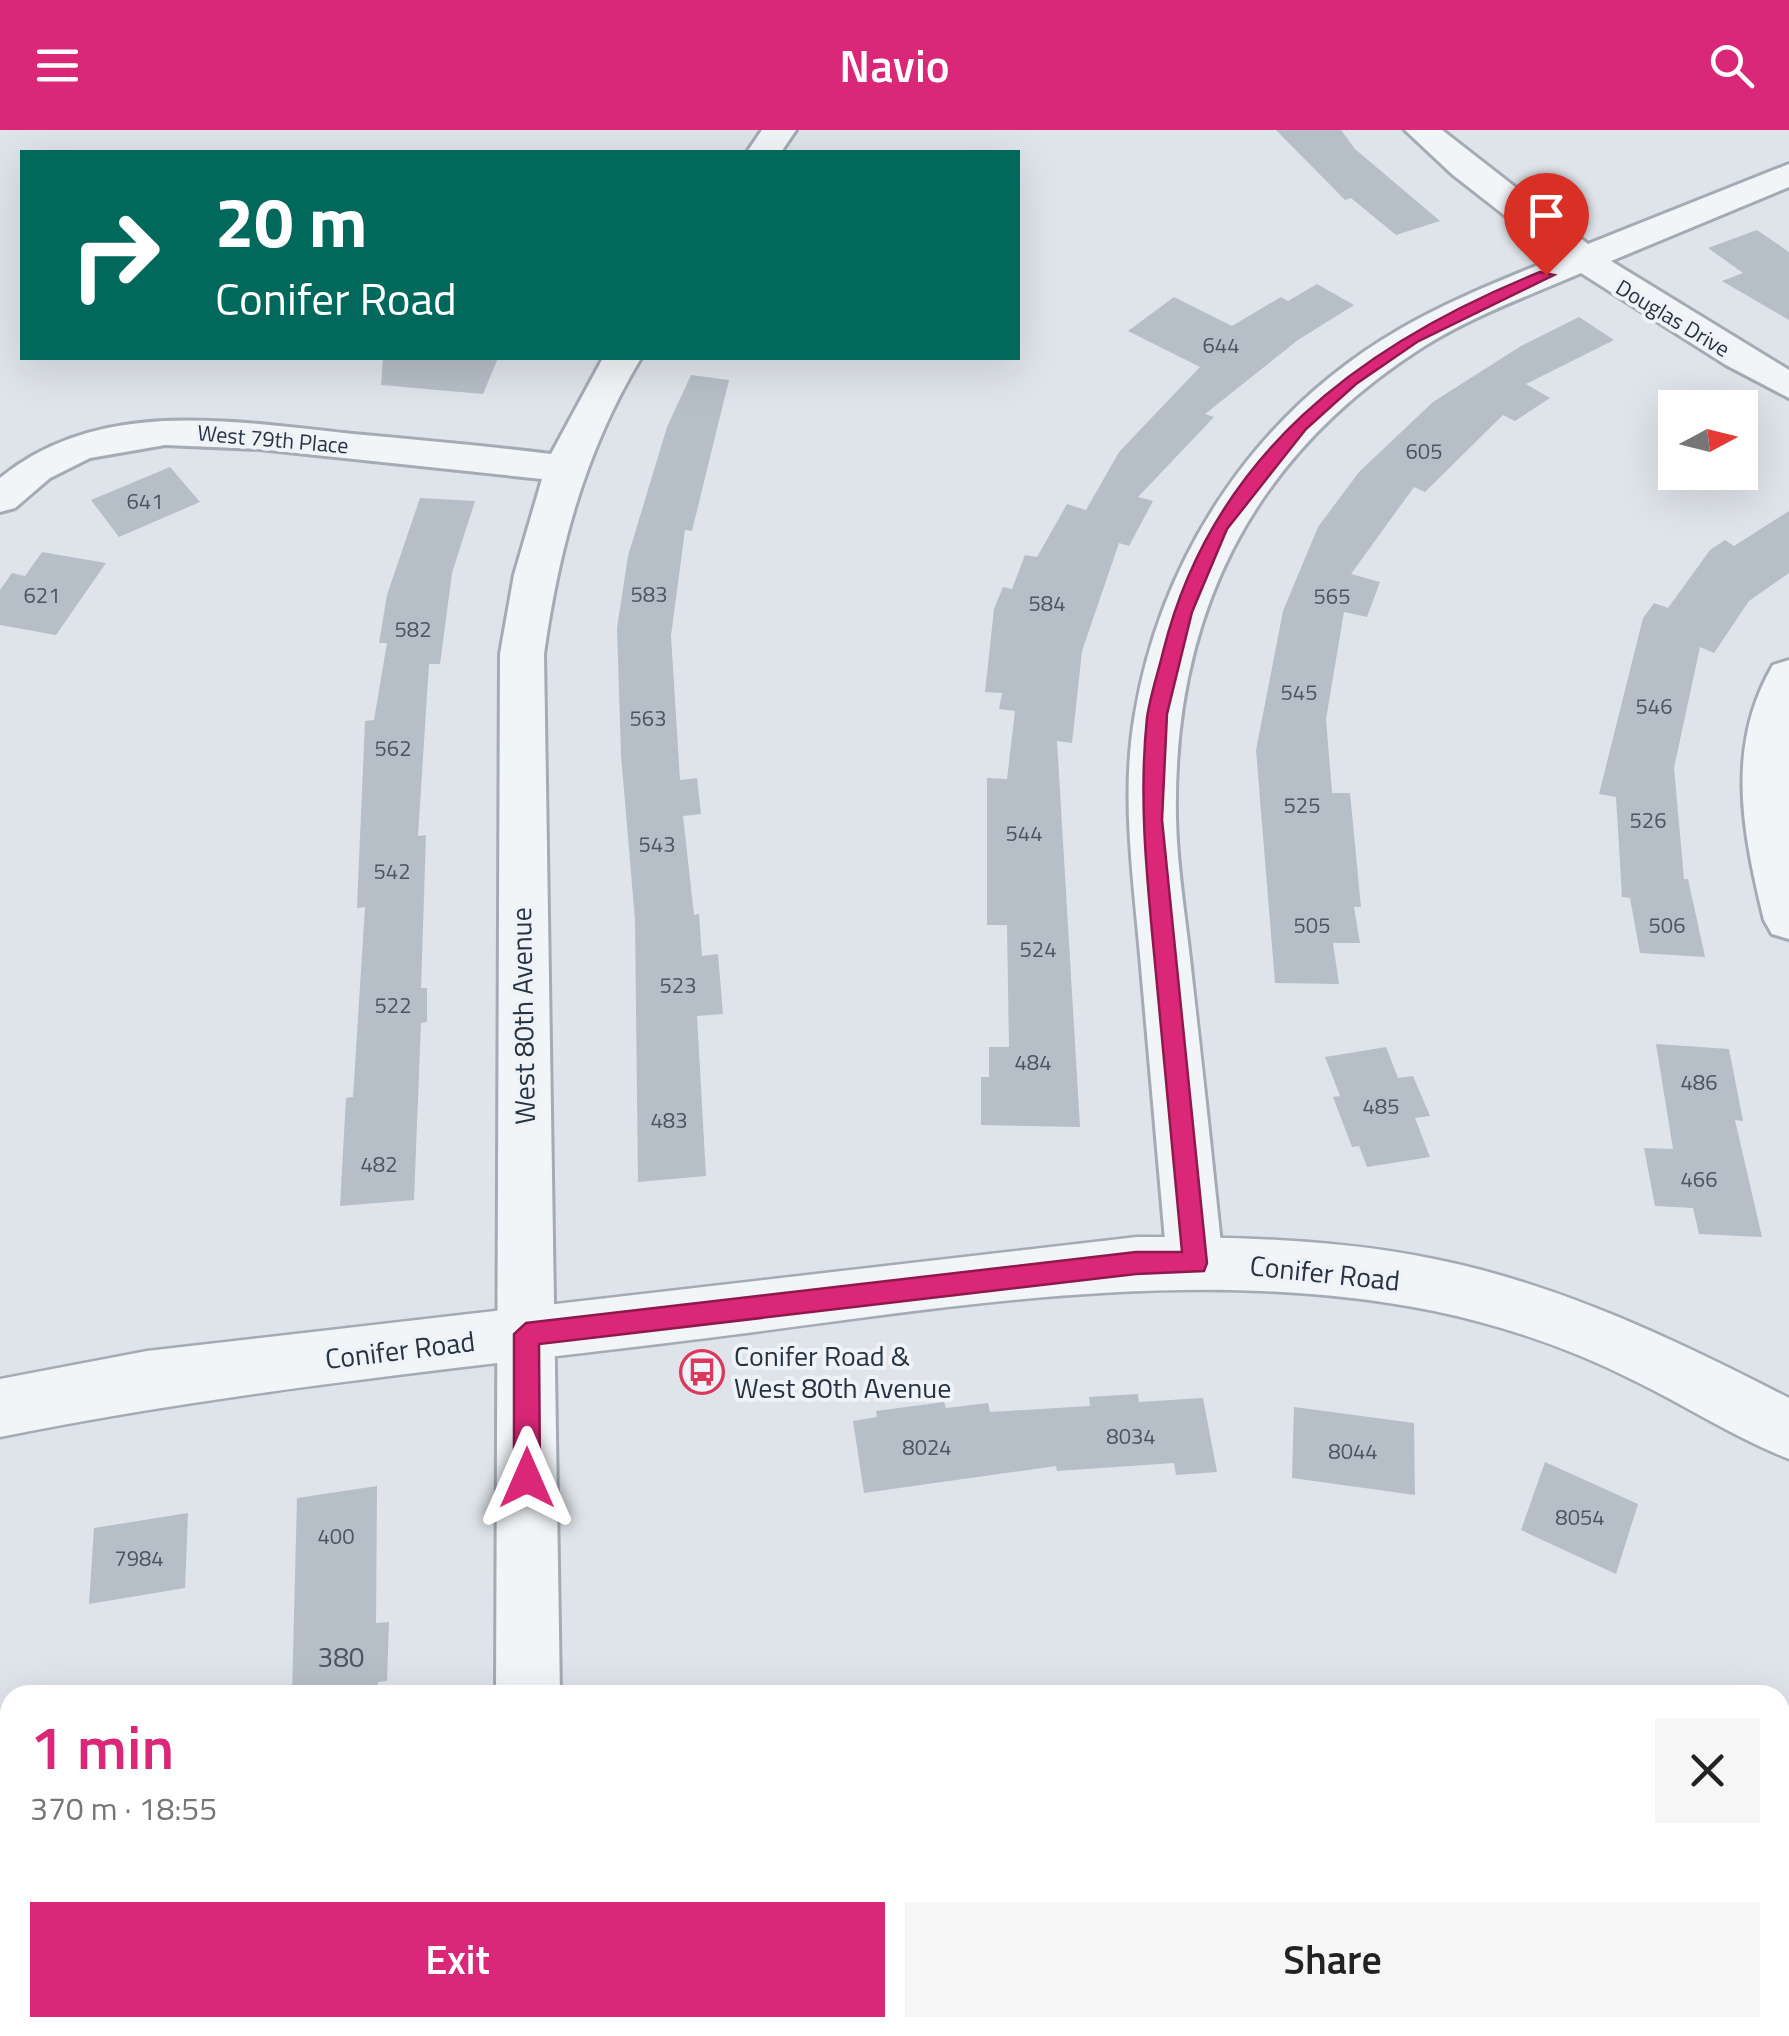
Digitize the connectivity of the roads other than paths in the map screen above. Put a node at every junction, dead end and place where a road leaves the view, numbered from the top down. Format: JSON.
{"nodes":[{"id":1,"x":1422,"y":130,"type":"edge"},
{"id":2,"x":1789,"y":174,"type":"edge"},
{"id":3,"x":1582,"y":260,"type":"junction"},
{"id":4,"x":621,"y":360,"type":"edge"},
{"id":5,"x":1789,"y":386,"type":"edge"},
{"id":6,"x":562,"y":468,"type":"junction"},
{"id":7,"x":0,"y":499,"type":"edge"},
{"id":8,"x":1789,"y":676,"type":"edge"},
{"id":9,"x":1789,"y":920,"type":"edge"},
{"id":10,"x":1195,"y":1263,"type":"junction"},
{"id":11,"x":526,"y":1334,"type":"junction"},
{"id":12,"x":0,"y":1408,"type":"edge"},
{"id":13,"x":1789,"y":1430,"type":"edge"},
{"id":14,"x":528,"y":1685,"type":"edge"}],
"edges":[{"from":1,"to":3,"type":"street","name":"Douglas Drive"},
{"from":2,"to":3,"type":"street"},
{"from":3,"to":5,"type":"street","name":"Douglas Drive"},
{"from":3,"to":10,"type":"street"},
{"from":4,"to":6,"type":"street","name":"West 80th Avenue"},
{"from":6,"to":7,"type":"street","name":"West 79th Place"},
{"from":6,"to":11,"type":"street","name":"West 80th Avenue"},
{"from":8,"to":9,"type":"street"},
{"from":10,"to":11,"type":"street","name":"Conifer Road"},
{"from":10,"to":13,"type":"street","name":"Conifer Road"},
{"from":11,"to":12,"type":"street","name":"Conifer Road"},
{"from":11,"to":14,"type":"street","name":"West 80th Avenue"}]}
